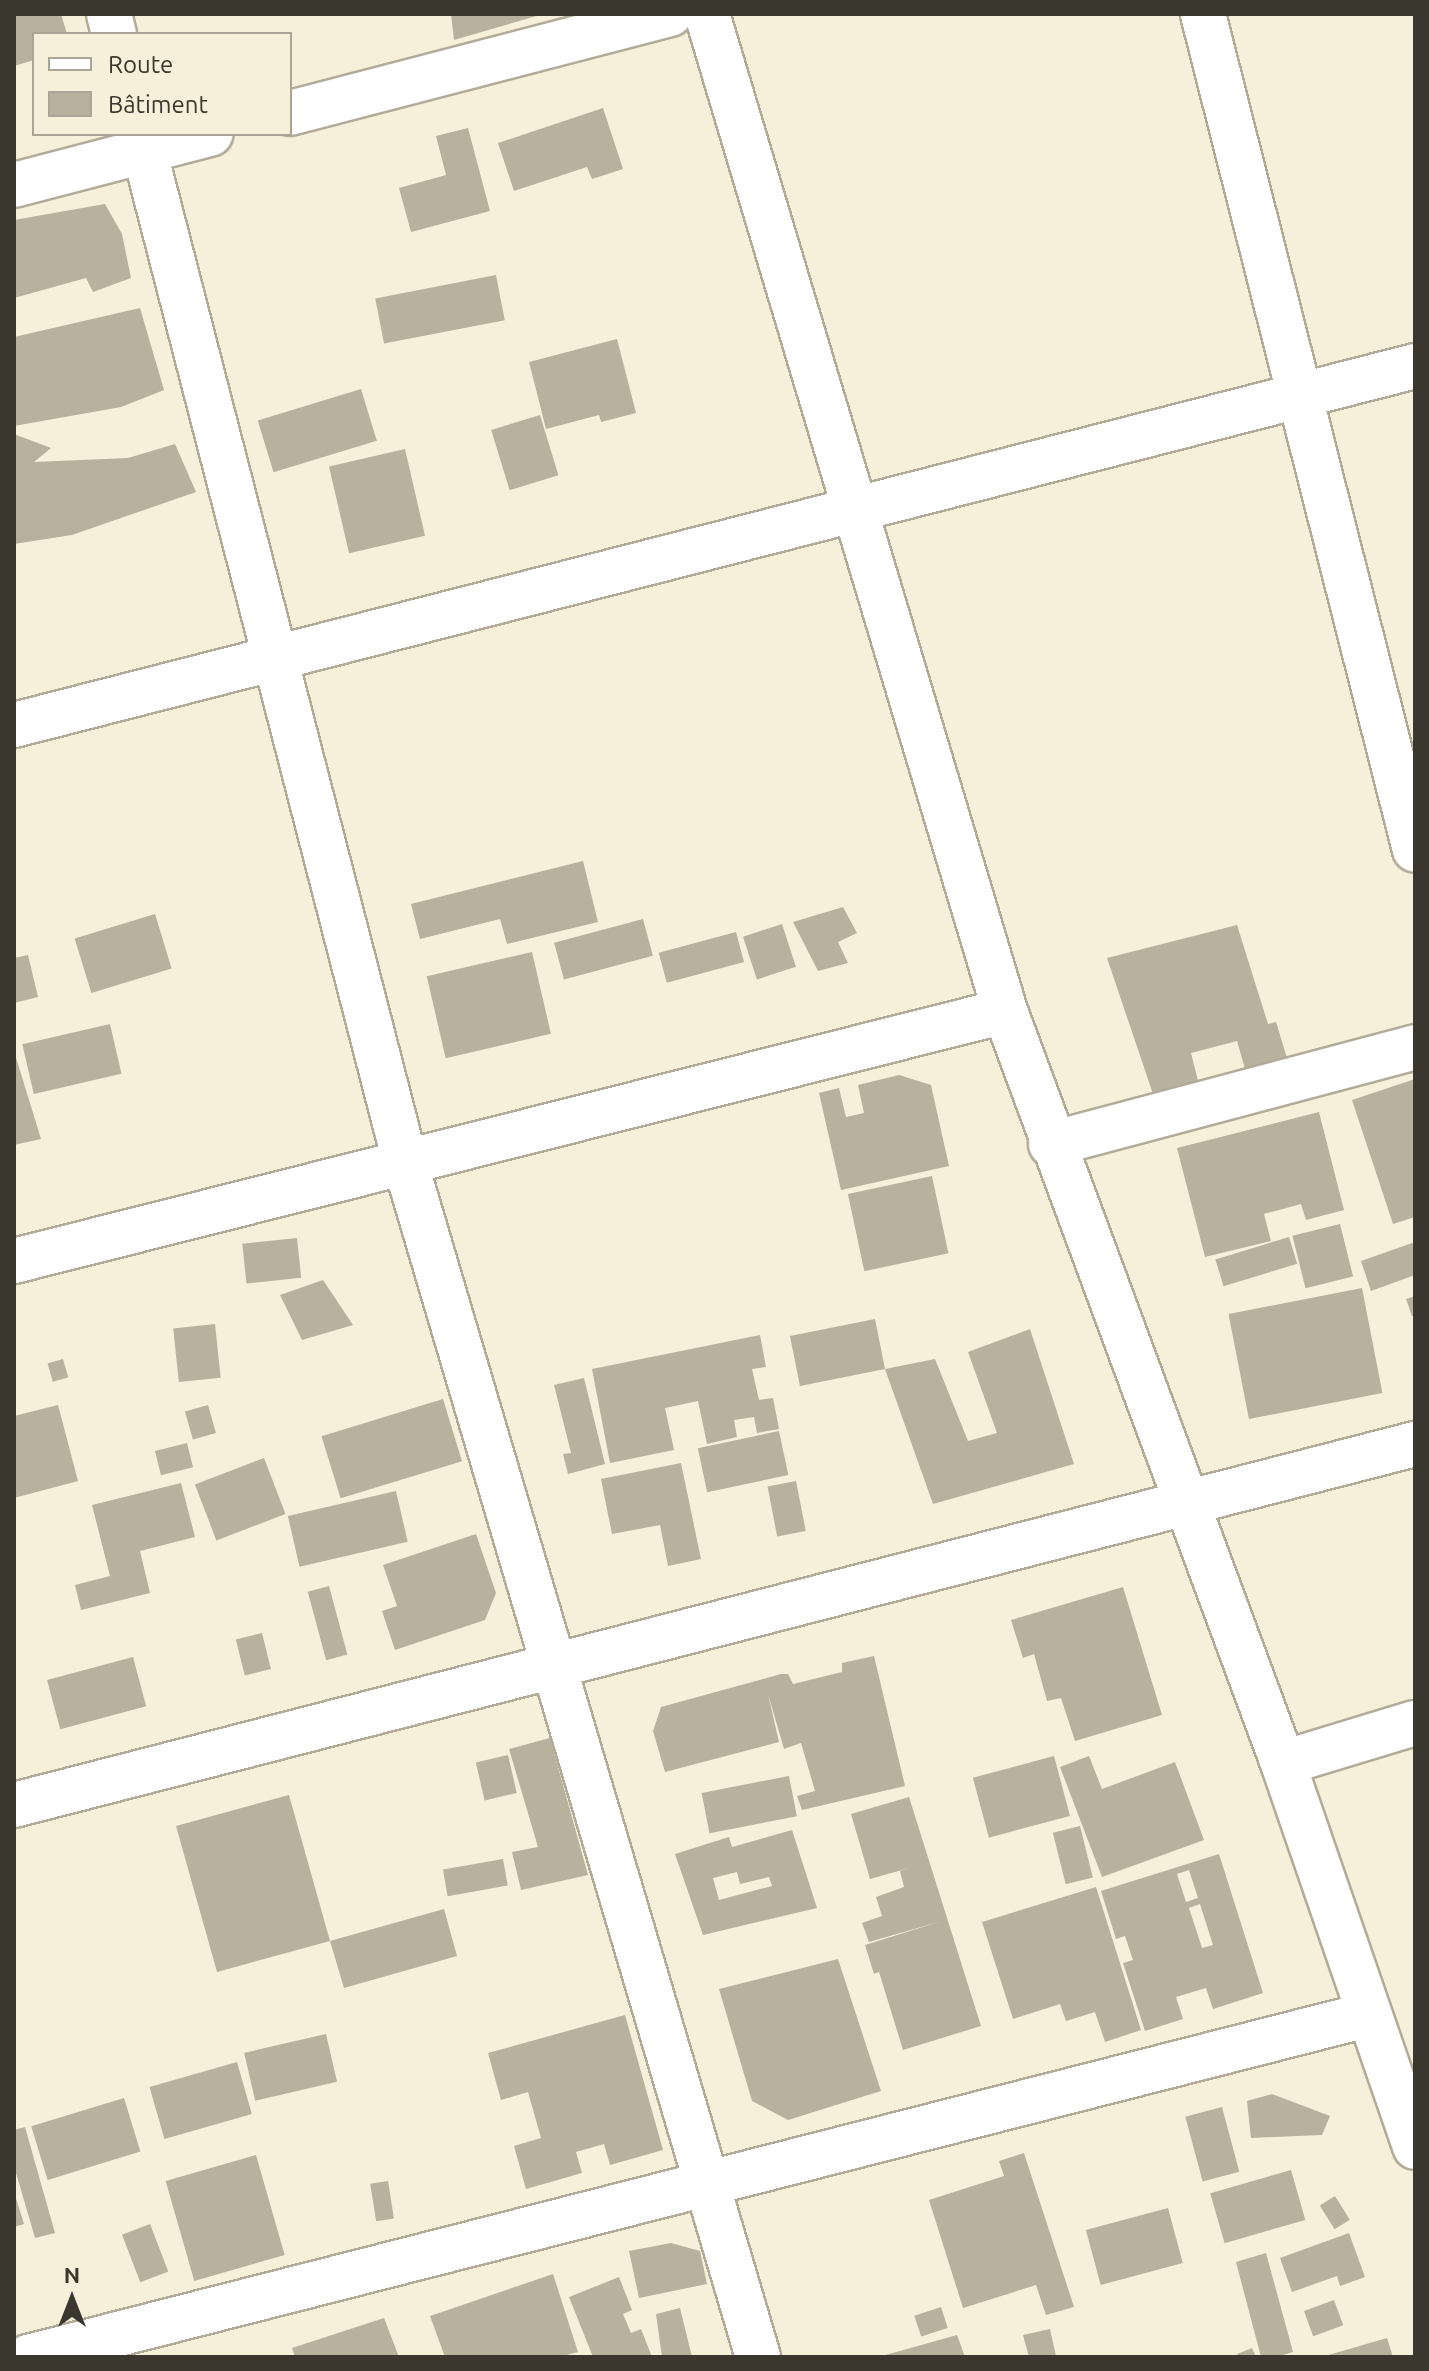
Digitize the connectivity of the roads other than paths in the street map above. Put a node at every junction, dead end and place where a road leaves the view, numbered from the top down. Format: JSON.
{"nodes":[{"id":1,"x":670,"y":14,"type":"edge"},
{"id":2,"x":707,"y":14,"type":"edge"},
{"id":3,"x":1203,"y":14,"type":"edge"},
{"id":4,"x":292,"y":112,"type":"edge"},
{"id":5,"x":193,"y":136,"type":"edge"},
{"id":6,"x":142,"y":142,"type":"edge"},
{"id":7,"x":14,"y":185,"type":"edge"},
{"id":8,"x":1415,"y":366,"type":"edge"},
{"id":9,"x":1300,"y":396,"type":"junction"},
{"id":10,"x":852,"y":510,"type":"junction"},
{"id":11,"x":275,"y":658,"type":"junction"},
{"id":12,"x":14,"y":725,"type":"edge"},
{"id":13,"x":1415,"y":850,"type":"edge"},
{"id":14,"x":1005,"y":1011,"type":"junction"},
{"id":15,"x":1415,"y":1047,"type":"edge"},
{"id":16,"x":1051,"y":1144,"type":"junction"},
{"id":17,"x":405,"y":1162,"type":"junction"},
{"id":18,"x":14,"y":1261,"type":"edge"},
{"id":19,"x":1415,"y":1444,"type":"edge"},
{"id":20,"x":1187,"y":1502,"type":"junction"},
{"id":21,"x":553,"y":1666,"type":"junction"},
{"id":22,"x":1415,"y":1723,"type":"edge"},
{"id":23,"x":1283,"y":1763,"type":"junction"},
{"id":24,"x":14,"y":1805,"type":"edge"},
{"id":25,"x":1367,"y":2015,"type":"junction"},
{"id":26,"x":1412,"y":2128,"type":"edge"},
{"id":27,"x":707,"y":2184,"type":"junction"},
{"id":28,"x":28,"y":2357,"type":"edge"},
{"id":29,"x":758,"y":2357,"type":"edge"}],
"edges":[{"from":1,"to":4,"type":"street"},
{"from":2,"to":10,"type":"street"},
{"from":3,"to":9,"type":"street"},
{"from":5,"to":6,"type":"street"},
{"from":6,"to":7,"type":"street"},
{"from":6,"to":11,"type":"street"},
{"from":8,"to":9,"type":"street"},
{"from":9,"to":10,"type":"street"},
{"from":9,"to":13,"type":"street"},
{"from":10,"to":11,"type":"street"},
{"from":10,"to":14,"type":"street"},
{"from":11,"to":12,"type":"street"},
{"from":11,"to":17,"type":"street"},
{"from":14,"to":16,"type":"street"},
{"from":14,"to":17,"type":"street"},
{"from":15,"to":16,"type":"street"},
{"from":16,"to":20,"type":"street"},
{"from":17,"to":18,"type":"street"},
{"from":17,"to":21,"type":"street"},
{"from":19,"to":20,"type":"street"},
{"from":20,"to":21,"type":"street"},
{"from":20,"to":23,"type":"street"},
{"from":21,"to":24,"type":"street"},
{"from":21,"to":27,"type":"street"},
{"from":22,"to":23,"type":"street"},
{"from":23,"to":25,"type":"street"},
{"from":25,"to":26,"type":"street"},
{"from":25,"to":27,"type":"street"},
{"from":27,"to":28,"type":"street"},
{"from":27,"to":29,"type":"street"}]}
